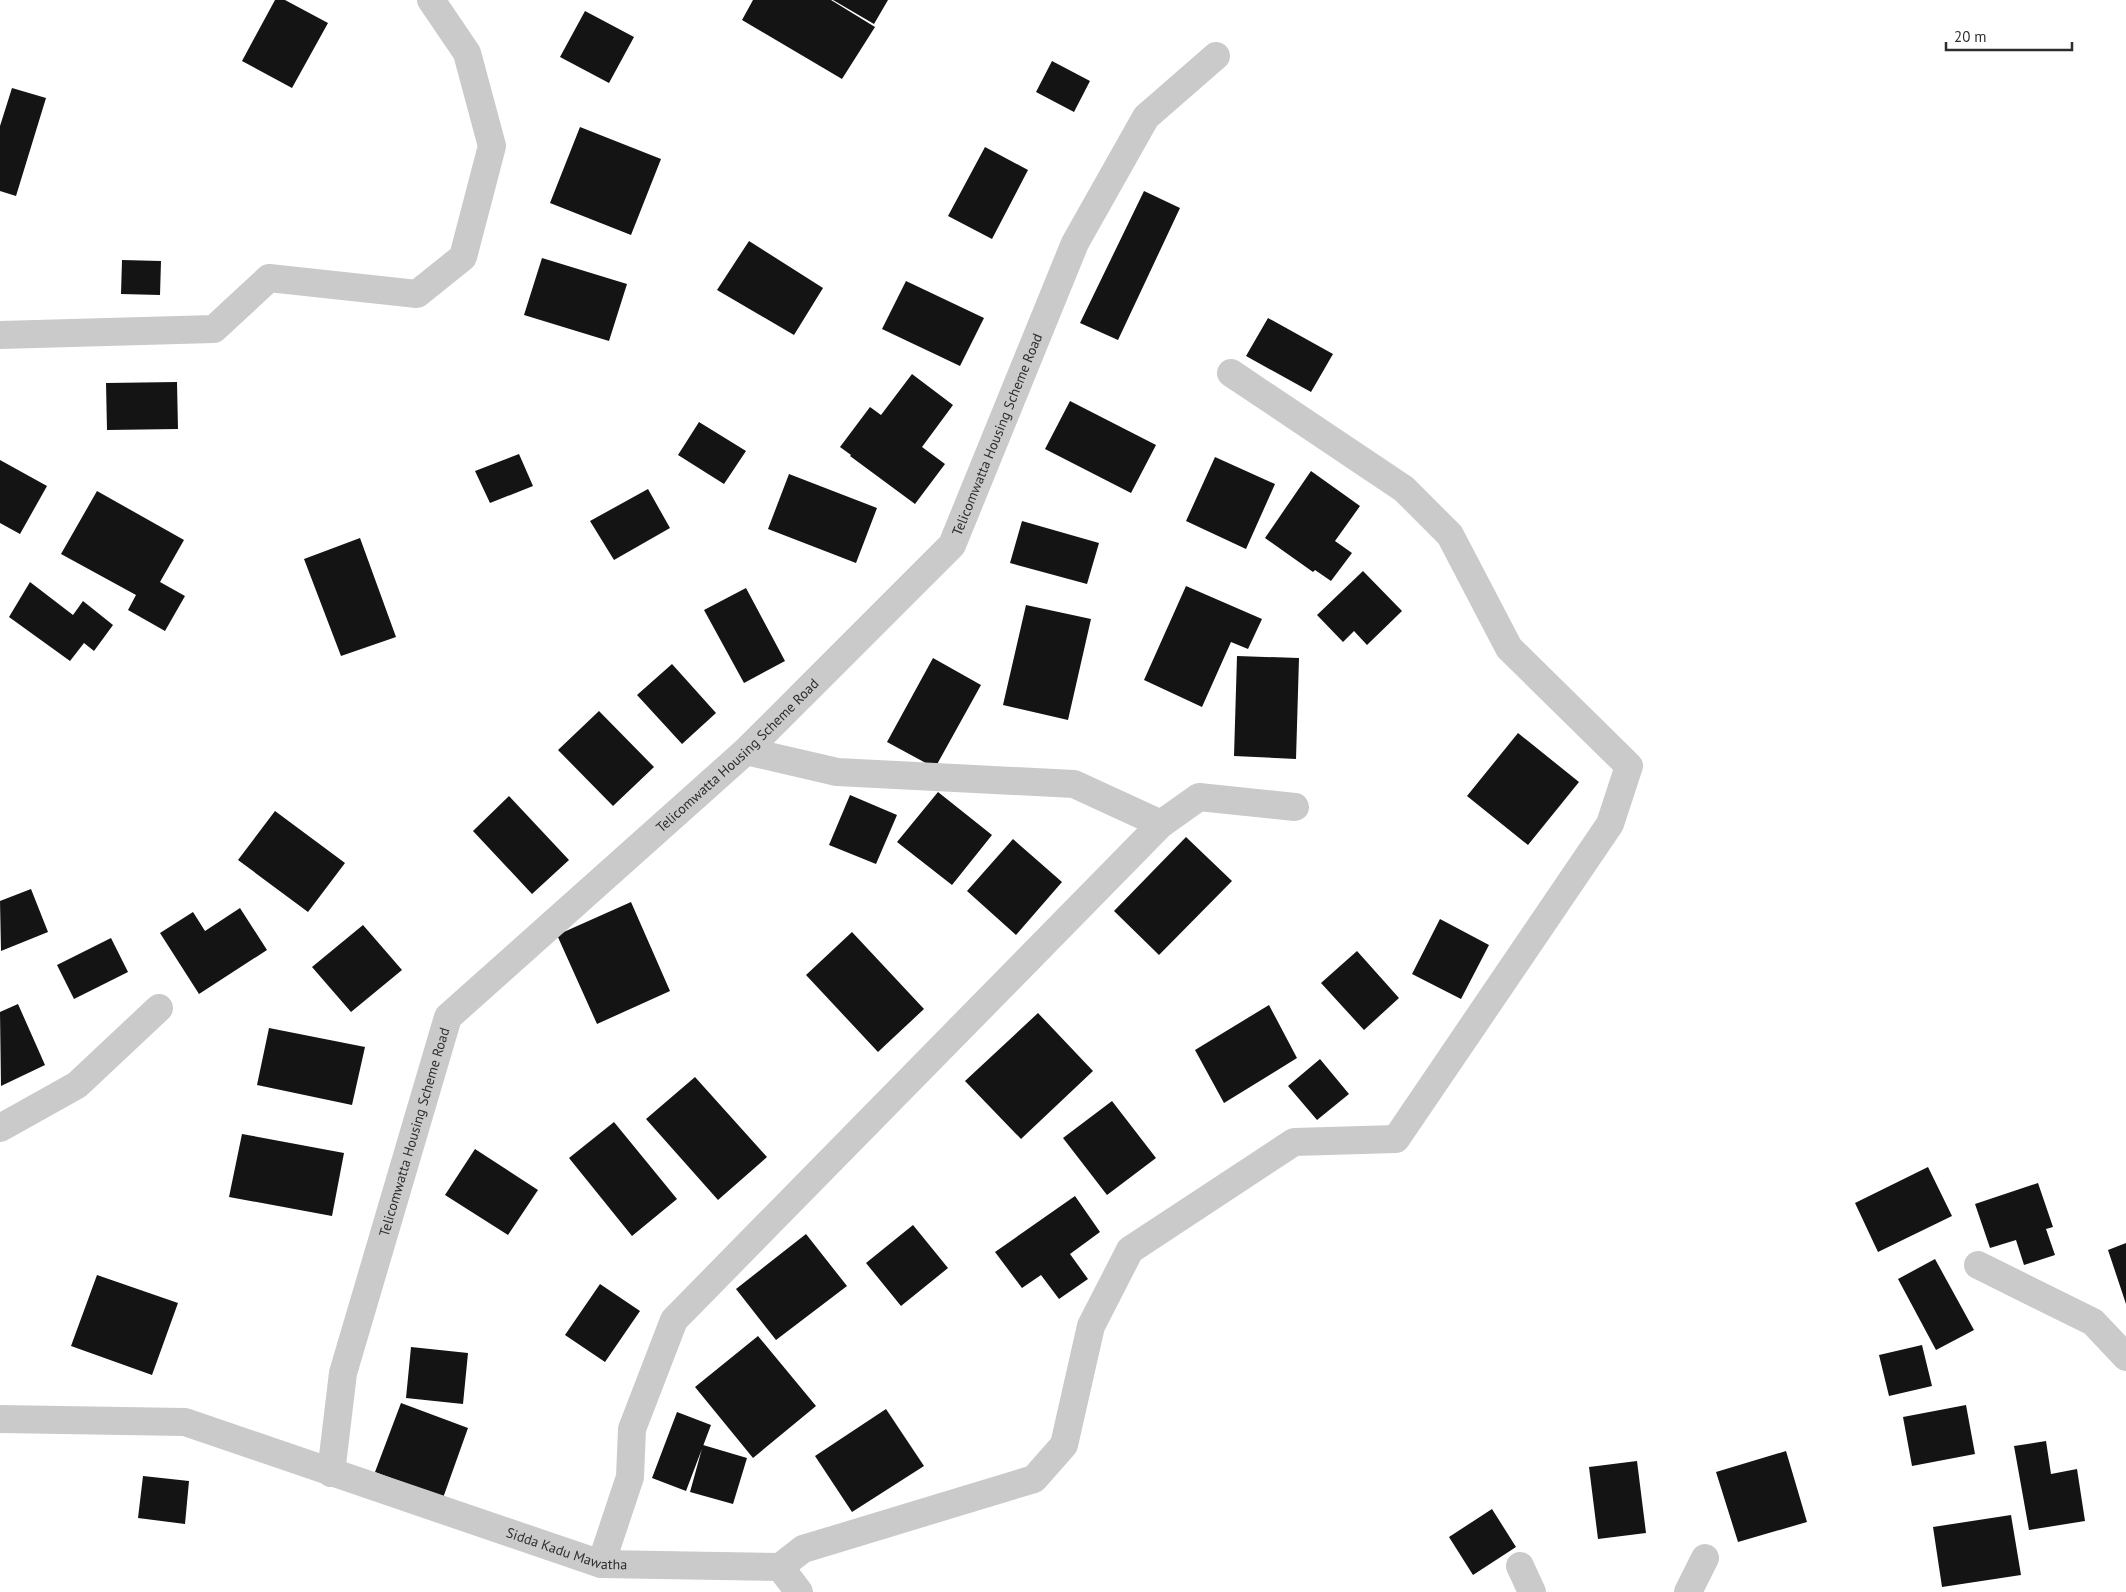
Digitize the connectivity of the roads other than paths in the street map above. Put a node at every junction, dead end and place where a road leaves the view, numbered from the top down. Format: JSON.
{"nodes":[{"id":1,"x":431,"y":0,"type":"edge"},
{"id":2,"x":1216,"y":56,"type":"dead end"},
{"id":3,"x":0,"y":335,"type":"edge"},
{"id":4,"x":1231,"y":373,"type":"dead end"},
{"id":5,"x":746,"y":750,"type":"junction"},
{"id":6,"x":1295,"y":807,"type":"dead end"},
{"id":7,"x":1161,"y":824,"type":"junction"},
{"id":8,"x":159,"y":1008,"type":"dead end"},
{"id":9,"x":0,"y":1128,"type":"edge"},
{"id":10,"x":1978,"y":1265,"type":"dead end"},
{"id":11,"x":2126,"y":1357,"type":"edge"},
{"id":12,"x":0,"y":1418,"type":"edge"},
{"id":13,"x":331,"y":1473,"type":"junction"},
{"id":14,"x":1705,"y":1558,"type":"dead end"},
{"id":15,"x":601,"y":1564,"type":"junction"},
{"id":16,"x":1520,"y":1566,"type":"dead end"},
{"id":17,"x":780,"y":1567,"type":"junction"},
{"id":18,"x":799,"y":1592,"type":"edge"},
{"id":19,"x":1532,"y":1592,"type":"edge"},
{"id":20,"x":1688,"y":1592,"type":"edge"}],
"edges":[{"from":1,"to":3,"type":"street"},
{"from":2,"to":5,"type":"street","name":"Telicomwatta Housing Scheme Road"},
{"from":4,"to":17,"type":"street"},
{"from":5,"to":7,"type":"street"},
{"from":5,"to":13,"type":"street","name":"Telicomwatta Housing Scheme Road"},
{"from":6,"to":7,"type":"street"},
{"from":7,"to":15,"type":"street"},
{"from":8,"to":9,"type":"street"},
{"from":10,"to":11,"type":"street"},
{"from":12,"to":13,"type":"street","name":"Sidda Kadu Mawatha"},
{"from":13,"to":15,"type":"street","name":"Sidda Kadu Mawatha"},
{"from":14,"to":20,"type":"street"},
{"from":15,"to":17,"type":"street","name":"Sidda Kadu Mawatha"},
{"from":16,"to":19,"type":"street"},
{"from":17,"to":18,"type":"street"}]}
